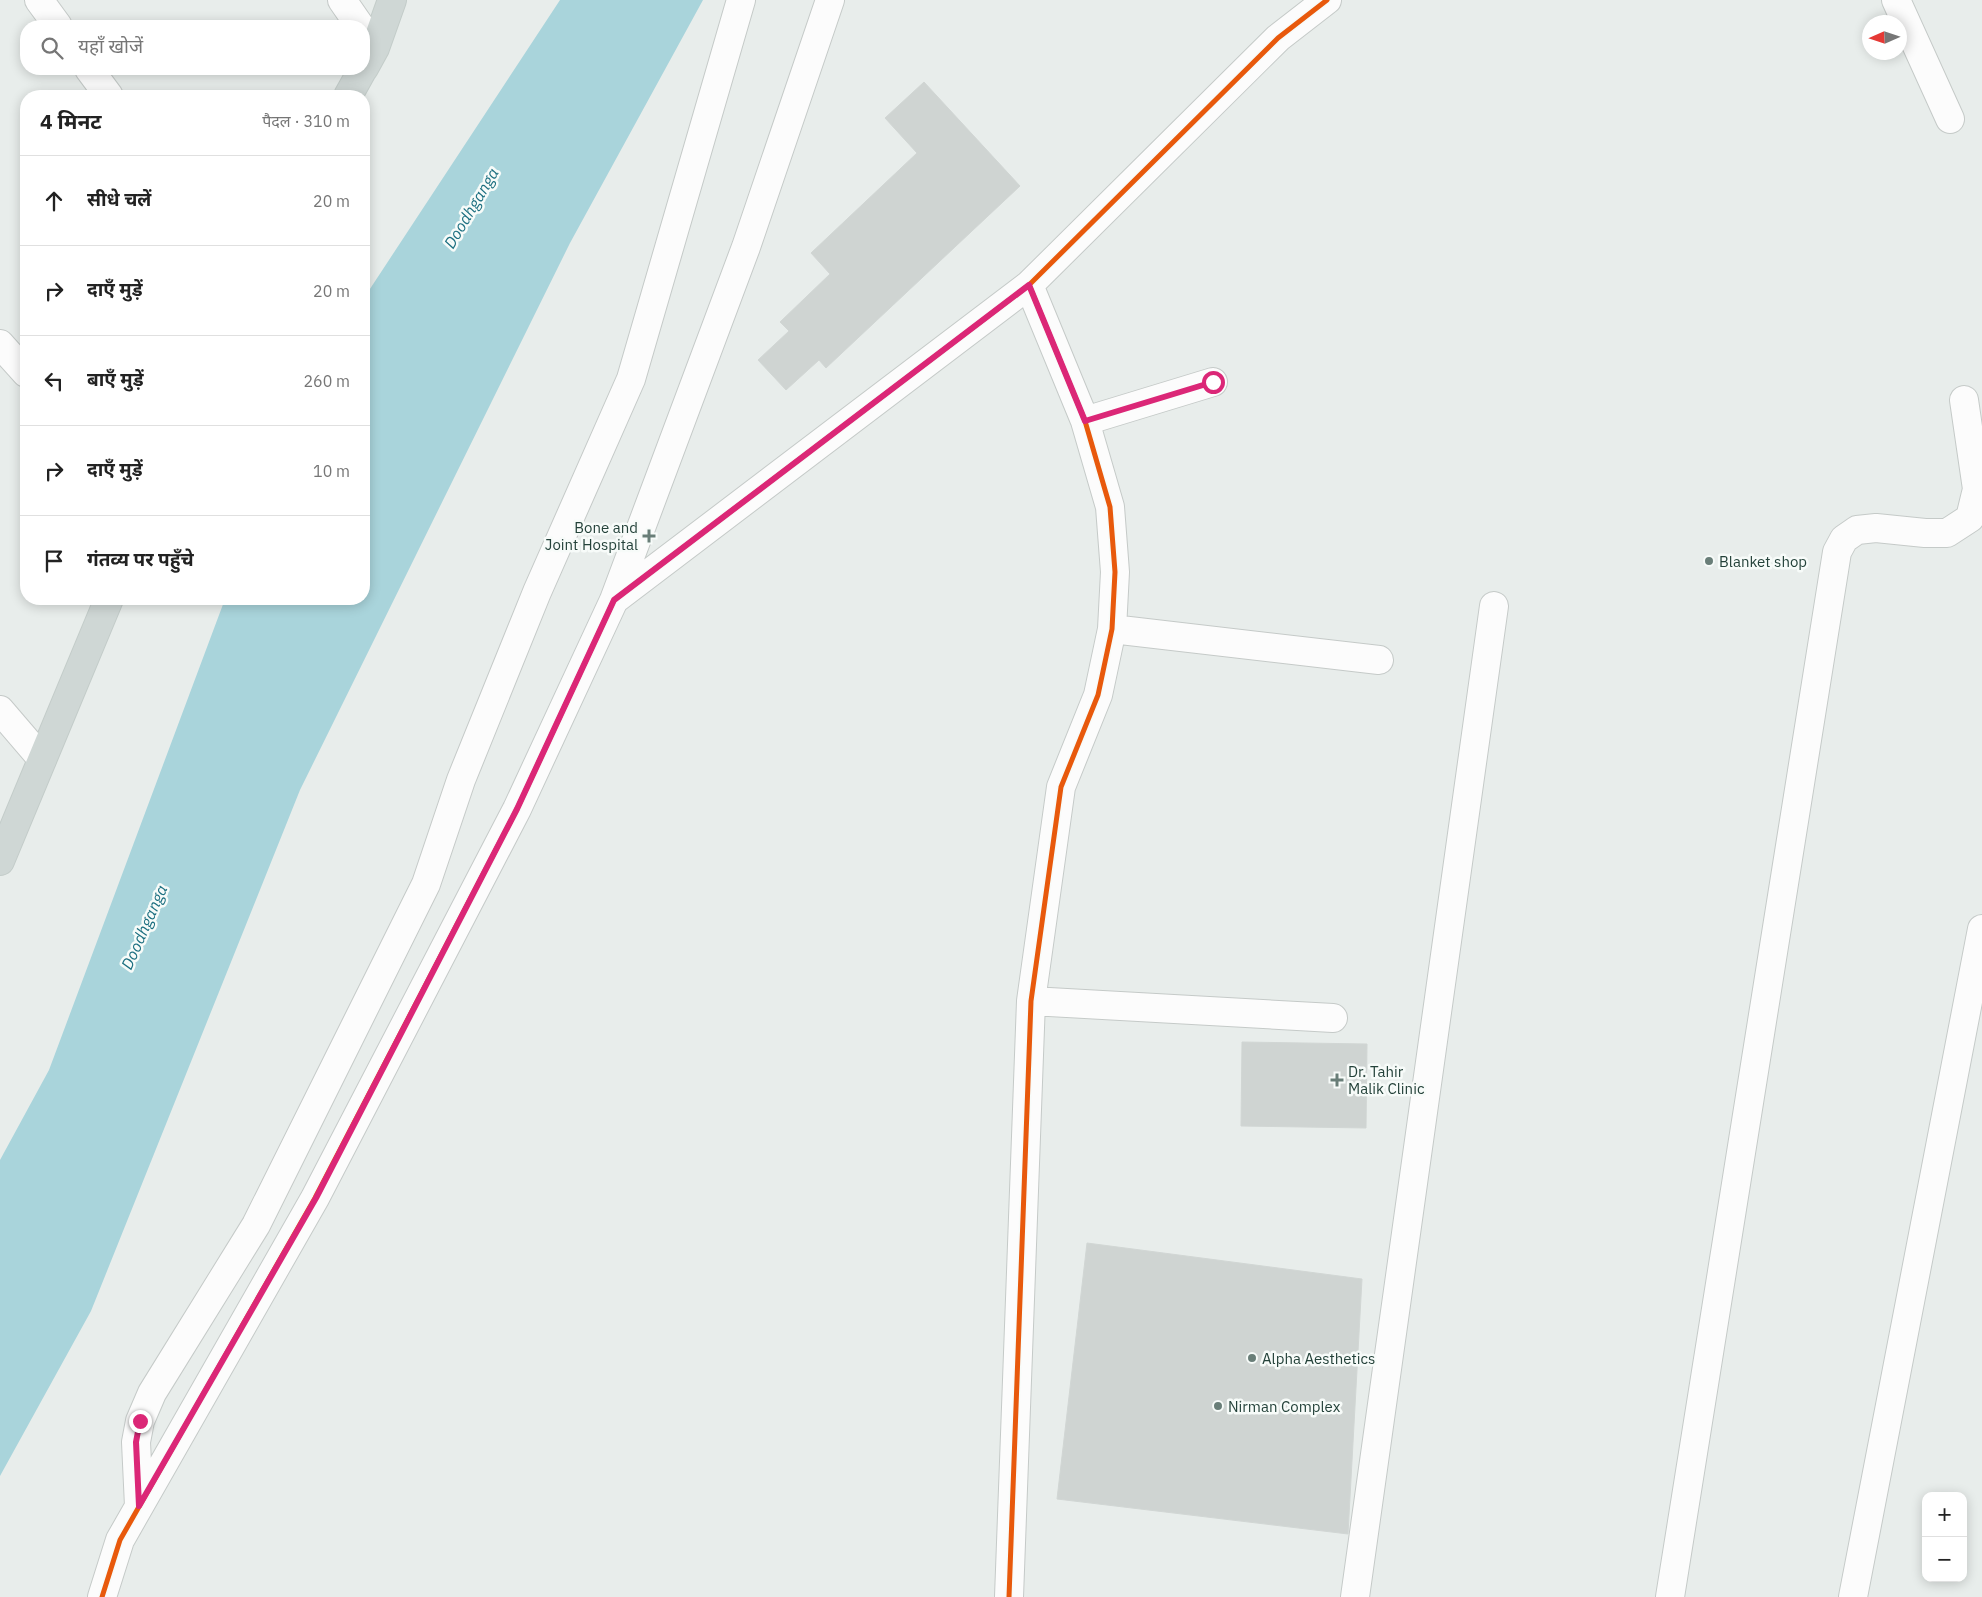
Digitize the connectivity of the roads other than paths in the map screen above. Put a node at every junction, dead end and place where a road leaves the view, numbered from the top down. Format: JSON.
{"nodes":[{"id":1,"x":39,"y":0,"type":"edge"},
{"id":2,"x":342,"y":0,"type":"edge"},
{"id":3,"x":392,"y":0,"type":"edge"},
{"id":4,"x":741,"y":0,"type":"edge"},
{"id":5,"x":830,"y":0,"type":"edge"},
{"id":6,"x":1327,"y":0,"type":"edge"},
{"id":7,"x":1896,"y":0,"type":"edge"},
{"id":8,"x":54,"y":20,"type":"edge"},
{"id":9,"x":351,"y":20,"type":"edge"},
{"id":10,"x":370,"y":40,"type":"edge"},
{"id":11,"x":93,"y":75,"type":"edge"},
{"id":12,"x":356,"y":75,"type":"edge"},
{"id":13,"x":105,"y":90,"type":"edge"},
{"id":14,"x":350,"y":90,"type":"edge"},
{"id":15,"x":1950,"y":119,"type":"dead end"},
{"id":16,"x":1029,"y":285,"type":"junction"},
{"id":17,"x":0,"y":344,"type":"edge"},
{"id":18,"x":20,"y":366,"type":"edge"},
{"id":19,"x":1213,"y":382,"type":"dead end"},
{"id":20,"x":1964,"y":400,"type":"dead end"},
{"id":21,"x":1085,"y":421,"type":"junction"},
{"id":22,"x":614,"y":600,"type":"junction"},
{"id":23,"x":106,"y":605,"type":"edge"},
{"id":24,"x":1494,"y":606,"type":"dead end"},
{"id":25,"x":1112,"y":629,"type":"junction"},
{"id":26,"x":1379,"y":660,"type":"dead end"},
{"id":27,"x":0,"y":710,"type":"edge"},
{"id":28,"x":42,"y":759,"type":"junction"},
{"id":29,"x":0,"y":861,"type":"edge"},
{"id":30,"x":1982,"y":929,"type":"edge"},
{"id":31,"x":1031,"y":1001,"type":"junction"},
{"id":32,"x":1333,"y":1018,"type":"dead end"},
{"id":33,"x":139,"y":1506,"type":"junction"},
{"id":34,"x":102,"y":1597,"type":"edge"},
{"id":35,"x":1009,"y":1597,"type":"edge"},
{"id":36,"x":1355,"y":1597,"type":"edge"},
{"id":37,"x":1670,"y":1597,"type":"edge"},
{"id":38,"x":1853,"y":1597,"type":"edge"}],
"edges":[{"from":1,"to":8,"type":"street"},
{"from":2,"to":9,"type":"street"},
{"from":3,"to":10,"type":"main road"},
{"from":4,"to":33,"type":"street"},
{"from":5,"to":22,"type":"street"},
{"from":6,"to":16,"type":"street"},
{"from":7,"to":15,"type":"street"},
{"from":11,"to":13,"type":"street"},
{"from":12,"to":14,"type":"main road"},
{"from":16,"to":21,"type":"street"},
{"from":16,"to":22,"type":"street"},
{"from":17,"to":18,"type":"street"},
{"from":19,"to":21,"type":"street"},
{"from":20,"to":37,"type":"street"},
{"from":21,"to":25,"type":"street"},
{"from":22,"to":33,"type":"street"},
{"from":23,"to":28,"type":"main road"},
{"from":24,"to":36,"type":"street"},
{"from":25,"to":26,"type":"street"},
{"from":25,"to":31,"type":"street"},
{"from":27,"to":28,"type":"street"},
{"from":28,"to":29,"type":"main road"},
{"from":30,"to":38,"type":"street"},
{"from":31,"to":32,"type":"street"},
{"from":31,"to":35,"type":"street"},
{"from":33,"to":34,"type":"street"}]}
